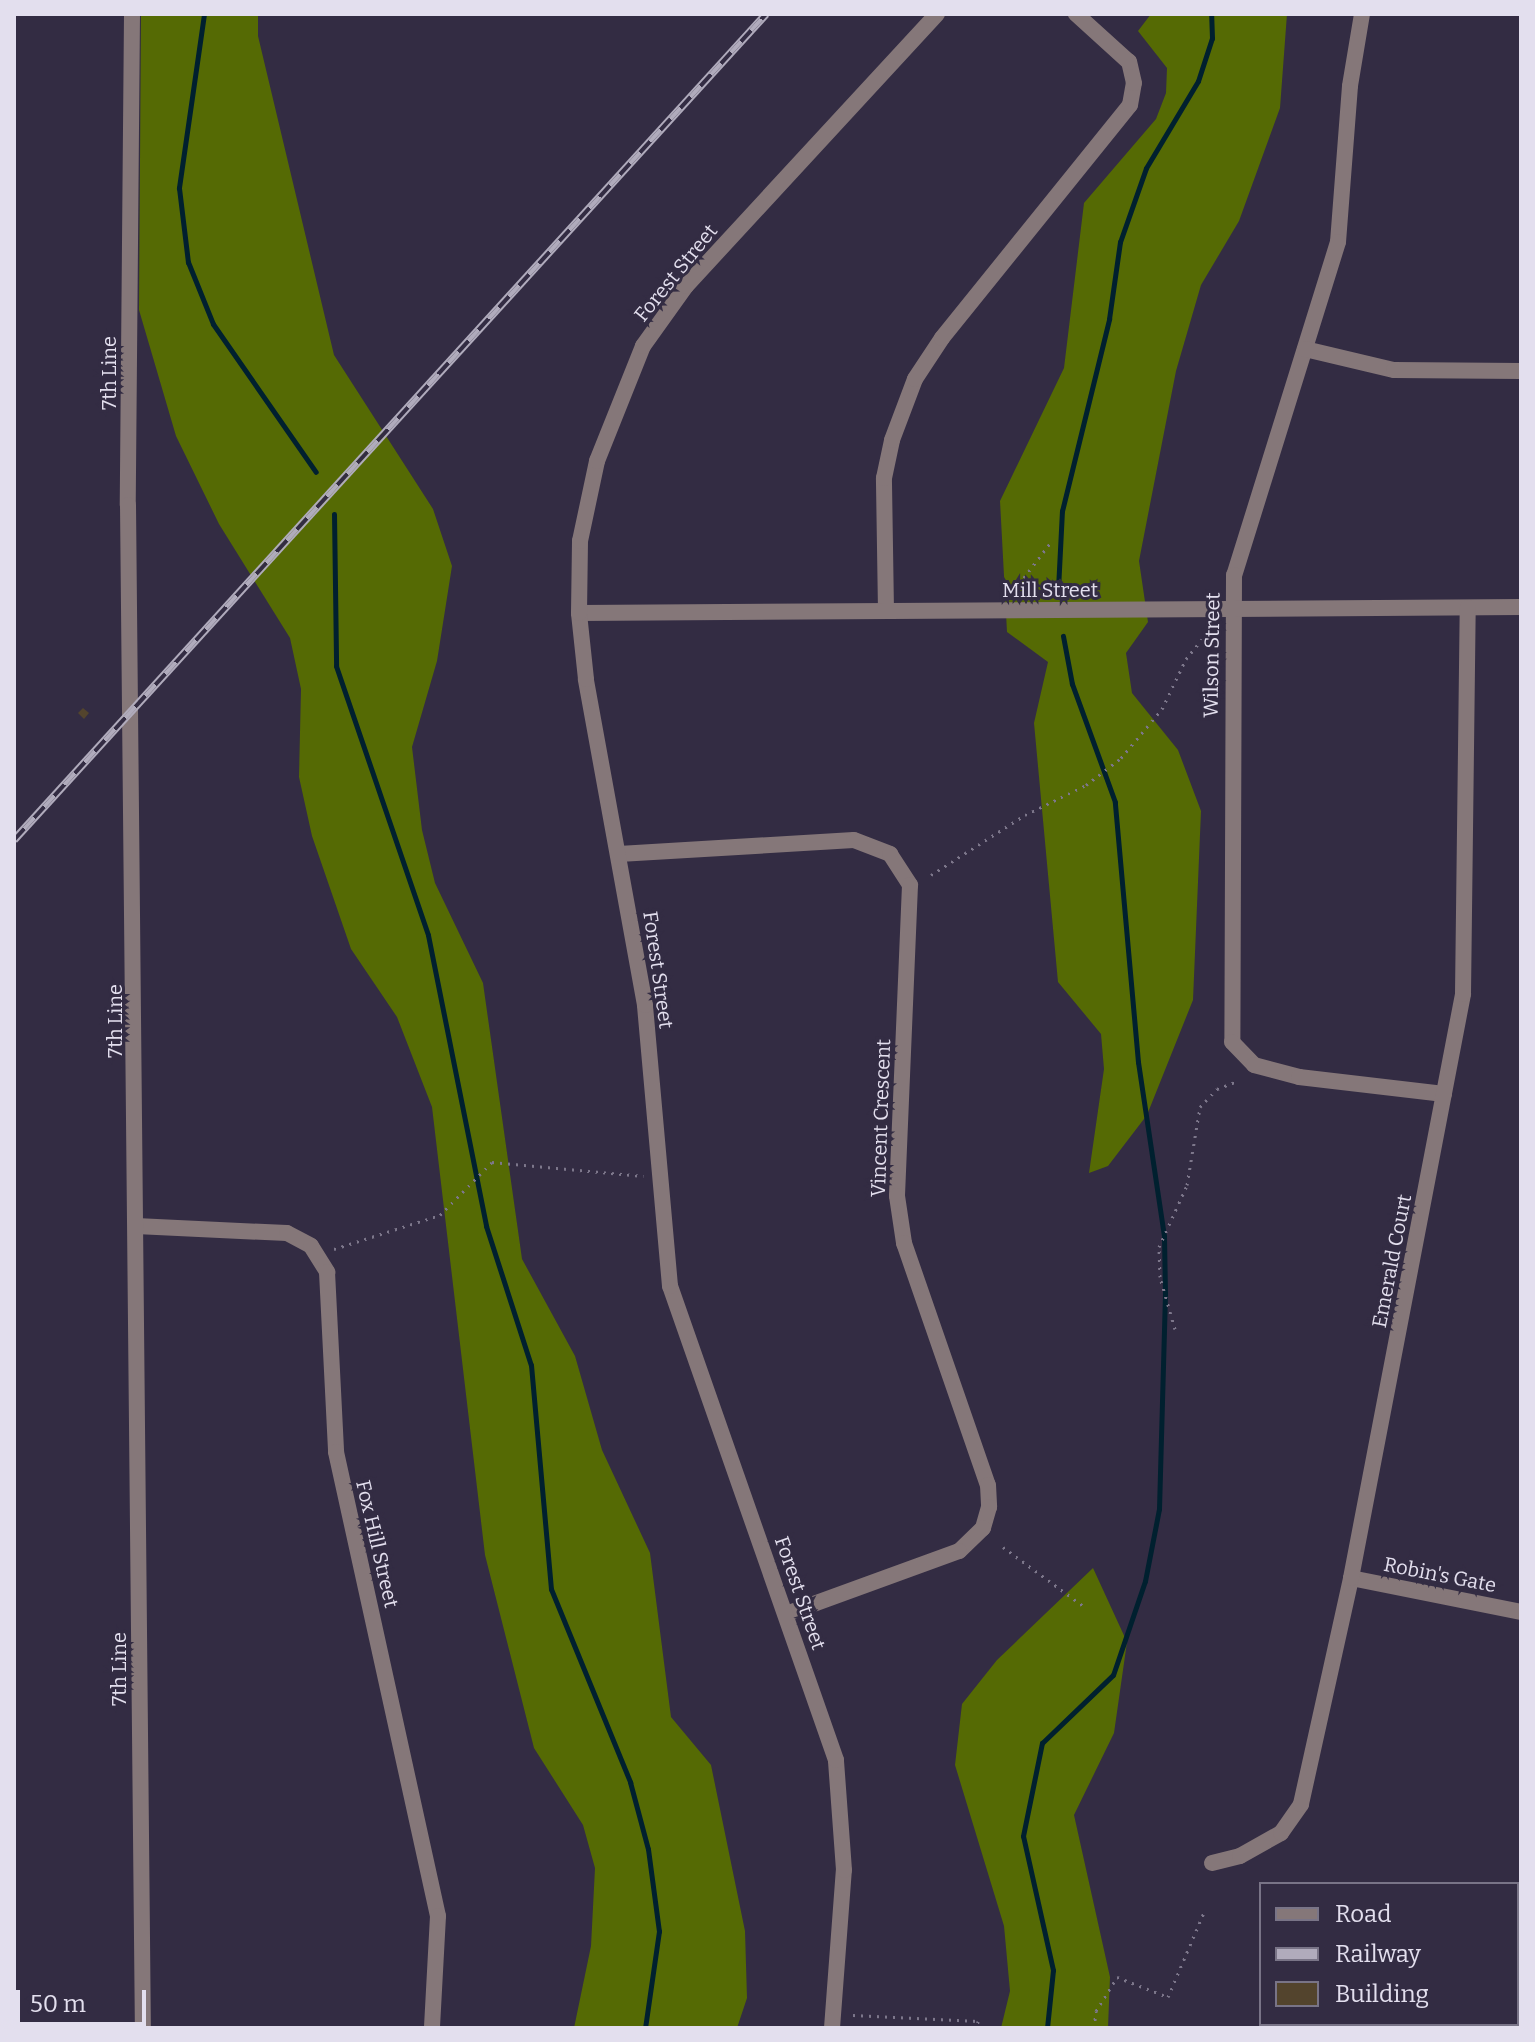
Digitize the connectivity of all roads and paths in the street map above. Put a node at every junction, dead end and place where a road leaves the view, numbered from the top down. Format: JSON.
{"nodes":[{"id":1,"x":132,"y":14,"type":"edge"},
{"id":2,"x":937,"y":14,"type":"edge"},
{"id":3,"x":1076,"y":14,"type":"edge"},
{"id":4,"x":1362,"y":14,"type":"edge"},
{"id":5,"x":1305,"y":349,"type":"junction"},
{"id":6,"x":1521,"y":371,"type":"edge"},
{"id":7,"x":1051,"y":542,"type":"dead end"},
{"id":8,"x":1521,"y":607,"type":"edge"},
{"id":9,"x":1468,"y":608,"type":"junction"},
{"id":10,"x":1018,"y":609,"type":"junction"},
{"id":11,"x":1230,"y":610,"type":"junction"},
{"id":12,"x":886,"y":611,"type":"junction"},
{"id":13,"x":579,"y":613,"type":"junction"},
{"id":14,"x":1209,"y":631,"type":"dead end"},
{"id":15,"x":619,"y":854,"type":"junction"},
{"id":16,"x":931,"y":875,"type":"dead end"},
{"id":17,"x":1235,"y":1082,"type":"dead end"},
{"id":18,"x":1444,"y":1094,"type":"junction"},
{"id":19,"x":658,"y":1177,"type":"junction"},
{"id":20,"x":136,"y":1226,"type":"junction"},
{"id":21,"x":334,"y":1249,"type":"dead end"},
{"id":22,"x":1175,"y":1329,"type":"dead end"},
{"id":23,"x":1003,"y":1547,"type":"dead end"},
{"id":24,"x":1351,"y":1578,"type":"junction"},
{"id":25,"x":1086,"y":1608,"type":"dead end"},
{"id":26,"x":1521,"y":1612,"type":"edge"},
{"id":27,"x":786,"y":1614,"type":"junction"},
{"id":28,"x":1212,"y":1863,"type":"dead end"},
{"id":29,"x":1205,"y":1910,"type":"dead end"},
{"id":30,"x":853,"y":2015,"type":"dead end"},
{"id":31,"x":143,"y":2028,"type":"edge"},
{"id":32,"x":432,"y":2028,"type":"edge"},
{"id":33,"x":832,"y":2028,"type":"edge"},
{"id":34,"x":977,"y":2028,"type":"edge"},
{"id":35,"x":1094,"y":2028,"type":"edge"}],
"edges":[{"from":1,"to":20,"type":"street","name":"7th Line"},
{"from":2,"to":13,"type":"street","name":"Forest Street"},
{"from":3,"to":12,"type":"street"},
{"from":4,"to":5,"type":"street","name":"Wilson Street"},
{"from":5,"to":6,"type":"street"},
{"from":5,"to":11,"type":"street","name":"Wilson Street"},
{"from":7,"to":10,"type":"path"},
{"from":8,"to":9,"type":"street","name":"Mill Street"},
{"from":9,"to":11,"type":"street","name":"Mill Street"},
{"from":9,"to":18,"type":"street","name":"Emerald Court"},
{"from":10,"to":11,"type":"street","name":"Mill Street"},
{"from":10,"to":12,"type":"street","name":"Mill Street"},
{"from":11,"to":18,"type":"street","name":"Wilson Street"},
{"from":12,"to":13,"type":"street","name":"Mill Street"},
{"from":13,"to":15,"type":"street","name":"Forest Street"},
{"from":14,"to":16,"type":"path"},
{"from":15,"to":19,"type":"street","name":"Forest Street"},
{"from":15,"to":27,"type":"street","name":"Vincent Crescent"},
{"from":17,"to":22,"type":"path"},
{"from":18,"to":24,"type":"street","name":"Emerald Court"},
{"from":19,"to":21,"type":"path"},
{"from":19,"to":27,"type":"street","name":"Forest Street"},
{"from":20,"to":31,"type":"street","name":"7th Line"},
{"from":20,"to":32,"type":"street","name":"Fox Hill Street"},
{"from":23,"to":25,"type":"path"},
{"from":24,"to":26,"type":"street","name":"Robin's Gate"},
{"from":24,"to":28,"type":"street","name":"Emerald Court"},
{"from":27,"to":33,"type":"street","name":"Forest Street"},
{"from":29,"to":35,"type":"path"},
{"from":30,"to":34,"type":"path"}]}
